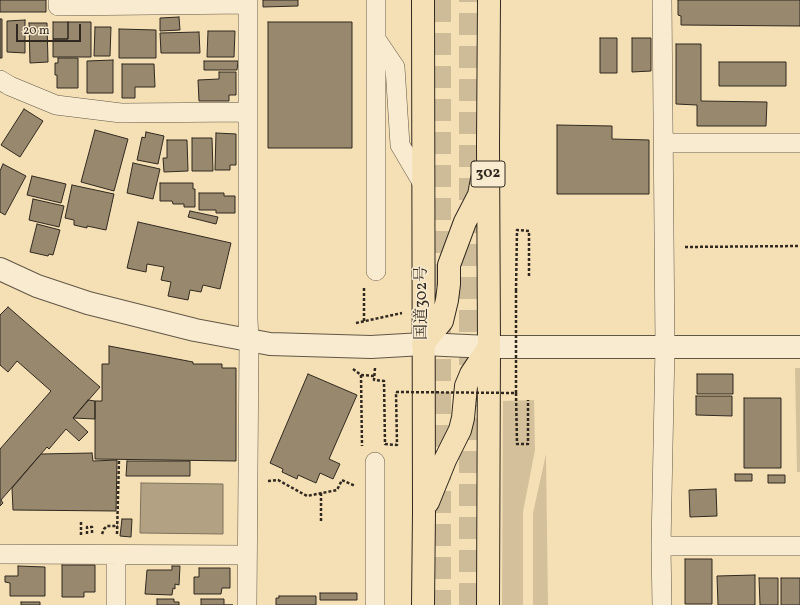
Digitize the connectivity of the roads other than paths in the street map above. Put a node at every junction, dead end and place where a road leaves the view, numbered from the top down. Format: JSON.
{"nodes":[{"id":1,"x":58,"y":0,"type":"edge"},
{"id":2,"x":376,"y":0,"type":"edge"},
{"id":3,"x":423,"y":0,"type":"edge"},
{"id":4,"x":489,"y":0,"type":"edge"},
{"id":5,"x":662,"y":0,"type":"edge"},
{"id":6,"x":248,"y":2,"type":"edge"},
{"id":7,"x":376,"y":39,"type":"junction"},
{"id":8,"x":0,"y":80,"type":"edge"},
{"id":9,"x":248,"y":112,"type":"junction"},
{"id":10,"x":800,"y":142,"type":"edge"},
{"id":11,"x":663,"y":143,"type":"junction"},
{"id":12,"x":488,"y":145,"type":"junction"},
{"id":13,"x":423,"y":184,"type":"junction"},
{"id":14,"x":0,"y":269,"type":"edge"},
{"id":15,"x":376,"y":270,"type":"dead end"},
{"id":16,"x":249,"y":341,"type":"junction"},
{"id":17,"x":423,"y":344,"type":"junction"},
{"id":18,"x":489,"y":347,"type":"junction"},
{"id":19,"x":665,"y":347,"type":"junction"},
{"id":20,"x":800,"y":347,"type":"edge"},
{"id":21,"x":375,"y":462,"type":"dead end"},
{"id":22,"x":424,"y":512,"type":"junction"},
{"id":23,"x":661,"y":546,"type":"junction"},
{"id":24,"x":800,"y":546,"type":"edge"},
{"id":25,"x":0,"y":554,"type":"edge"},
{"id":26,"x":116,"y":555,"type":"junction"},
{"id":27,"x":247,"y":555,"type":"junction"},
{"id":28,"x":116,"y":605,"type":"edge"},
{"id":29,"x":247,"y":605,"type":"edge"},
{"id":30,"x":375,"y":605,"type":"edge"},
{"id":31,"x":423,"y":605,"type":"edge"},
{"id":32,"x":488,"y":605,"type":"edge"},
{"id":33,"x":662,"y":605,"type":"edge"}],
"edges":[{"from":1,"to":6,"type":"street"},
{"from":2,"to":7,"type":"street"},
{"from":3,"to":13,"type":"highway","name":"国道302号"},
{"from":4,"to":12,"type":"highway","number":"302"},
{"from":5,"to":11,"type":"street"},
{"from":6,"to":9,"type":"street"},
{"from":7,"to":13,"type":"street"},
{"from":7,"to":15,"type":"street"},
{"from":8,"to":9,"type":"street"},
{"from":9,"to":16,"type":"street"},
{"from":10,"to":11,"type":"street"},
{"from":11,"to":19,"type":"street"},
{"from":12,"to":17,"type":"highway"},
{"from":12,"to":18,"type":"highway","number":"302"},
{"from":13,"to":17,"type":"highway","name":"国道302号"},
{"from":14,"to":16,"type":"street"},
{"from":16,"to":17,"type":"street"},
{"from":16,"to":27,"type":"street"},
{"from":17,"to":18,"type":"street"},
{"from":17,"to":22,"type":"highway","name":"国道302号"},
{"from":18,"to":19,"type":"street"},
{"from":18,"to":22,"type":"highway"},
{"from":18,"to":32,"type":"highway","number":"302"},
{"from":19,"to":20,"type":"street"},
{"from":19,"to":23,"type":"street"},
{"from":21,"to":30,"type":"street"},
{"from":22,"to":31,"type":"highway","name":"国道302号"},
{"from":23,"to":24,"type":"street"},
{"from":23,"to":33,"type":"street"},
{"from":25,"to":26,"type":"street"},
{"from":26,"to":27,"type":"street"},
{"from":26,"to":28,"type":"street"},
{"from":27,"to":29,"type":"street"}]}
